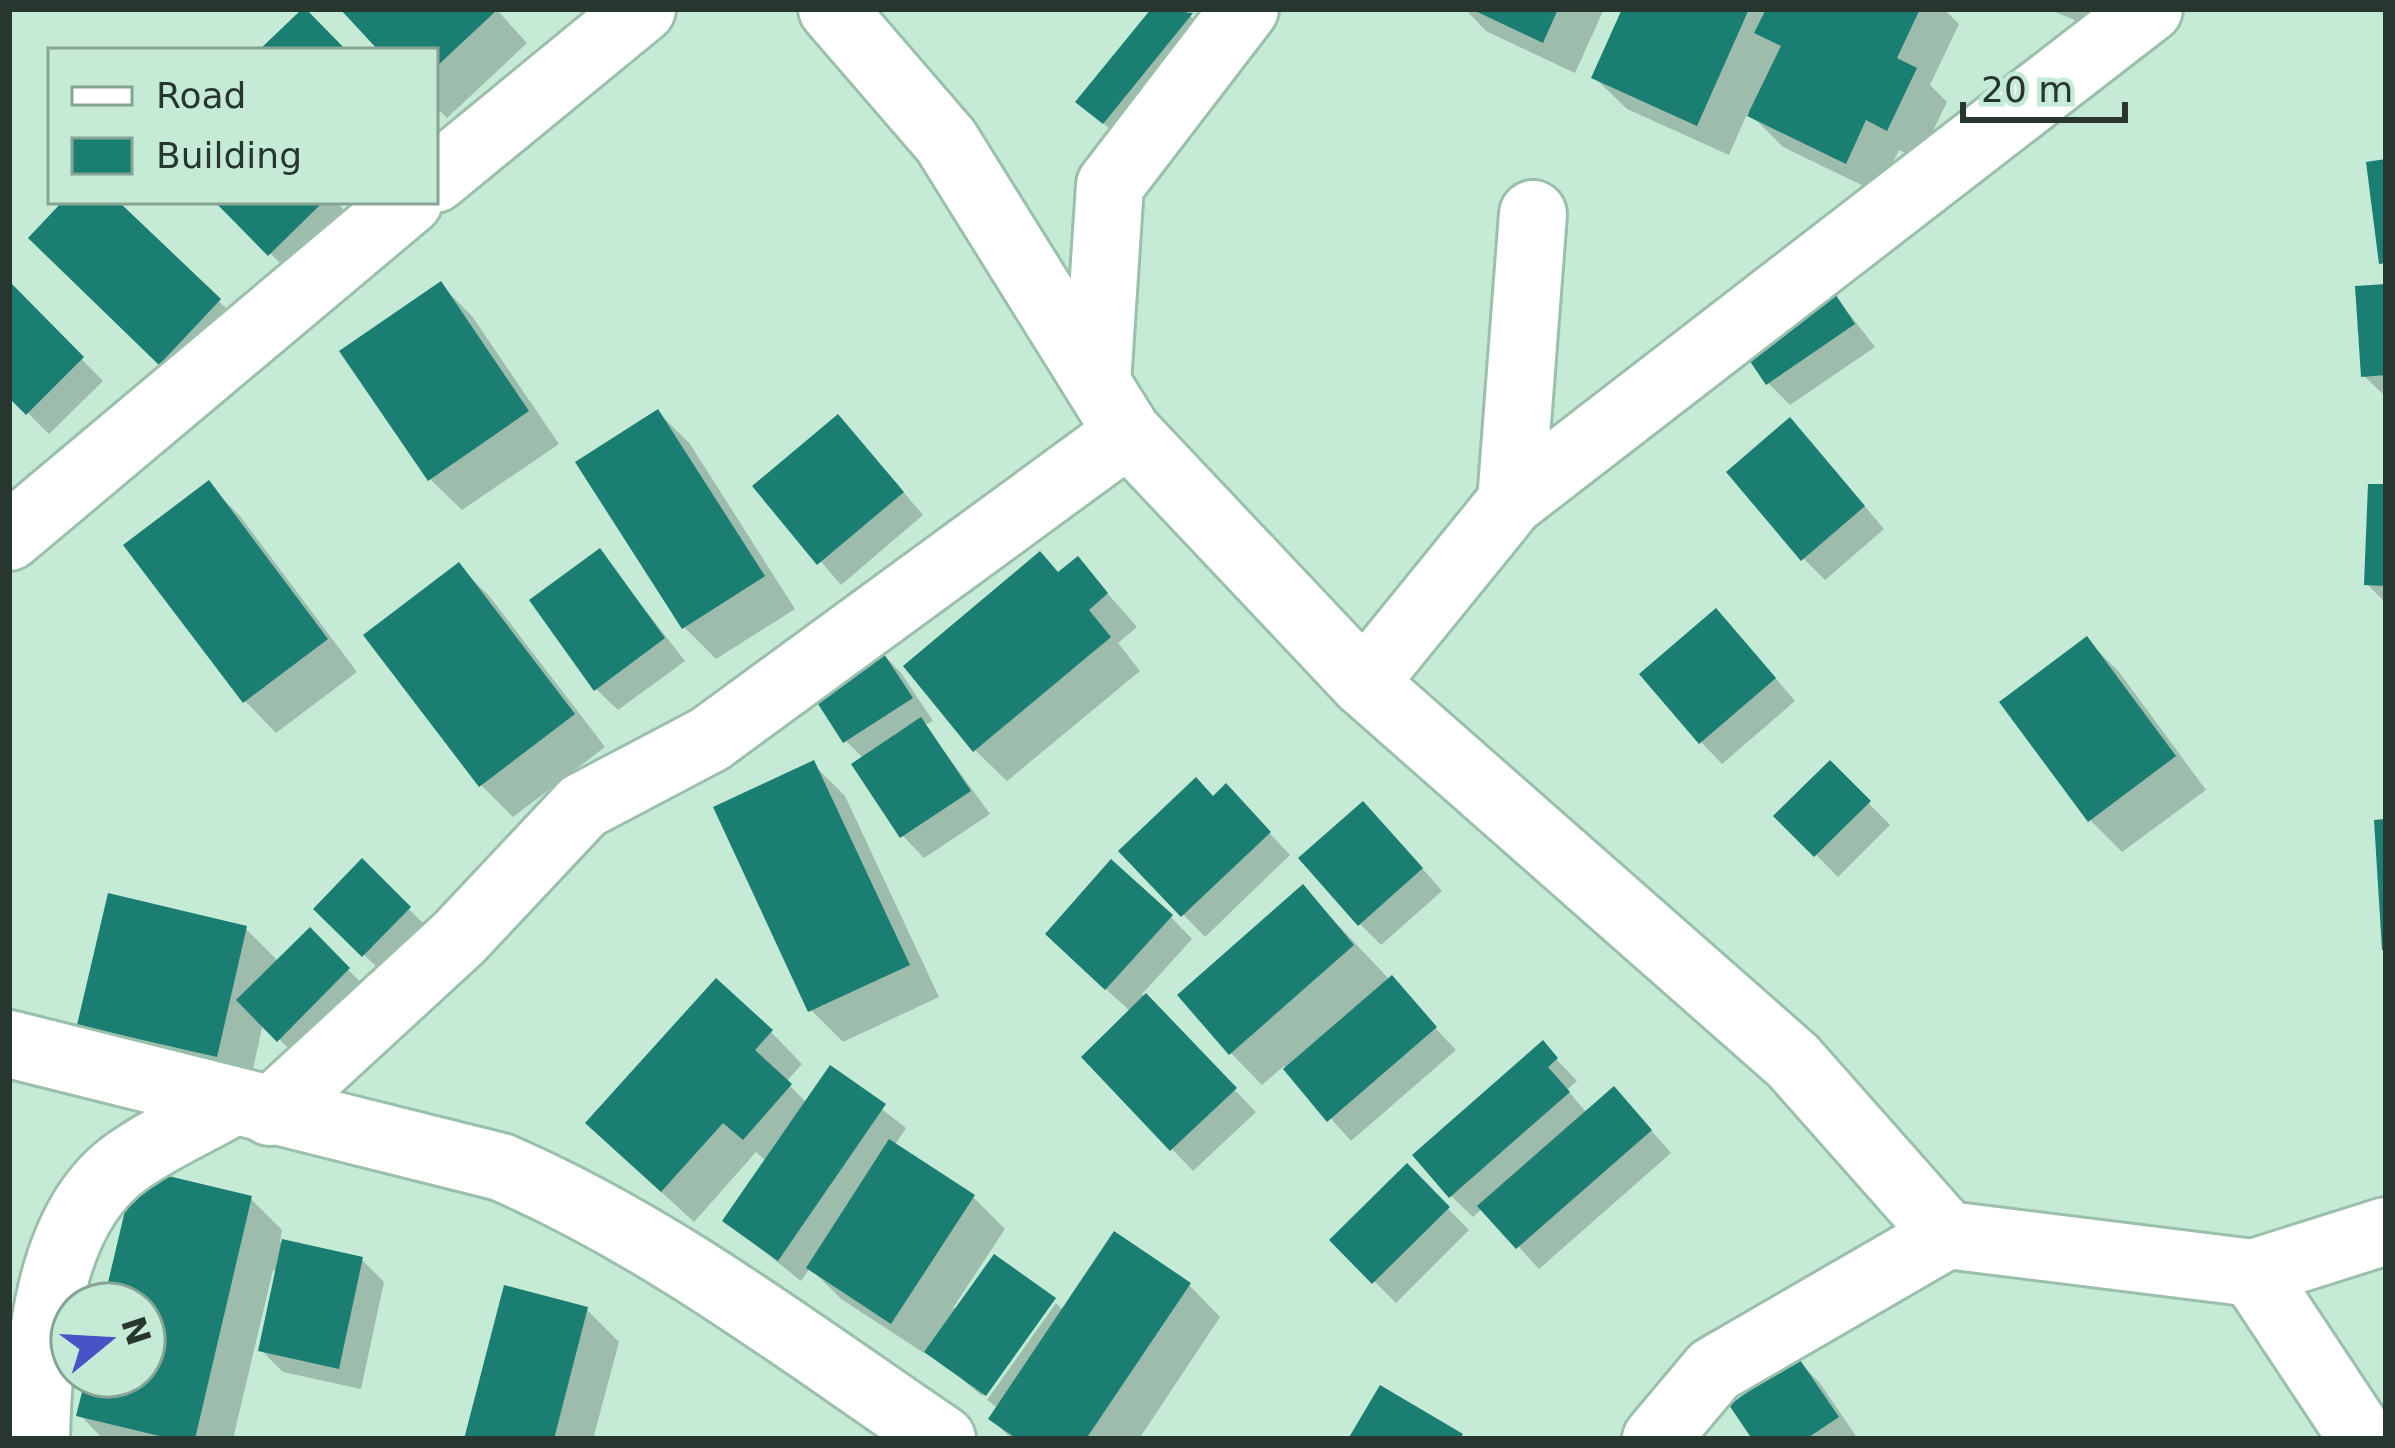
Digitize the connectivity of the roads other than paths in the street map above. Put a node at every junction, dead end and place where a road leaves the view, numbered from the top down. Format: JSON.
{"nodes":[{"id":1,"x":642,"y":9,"type":"edge"},
{"id":2,"x":832,"y":9,"type":"edge"},
{"id":3,"x":1245,"y":9,"type":"edge"},
{"id":4,"x":2149,"y":9,"type":"edge"},
{"id":5,"x":438,"y":177,"type":"edge"},
{"id":6,"x":405,"y":204,"type":"edge"},
{"id":7,"x":1533,"y":214,"type":"dead end"},
{"id":8,"x":1113,"y":408,"type":"junction"},
{"id":9,"x":1511,"y":502,"type":"junction"},
{"id":10,"x":9,"y":537,"type":"edge"},
{"id":11,"x":1364,"y":683,"type":"junction"},
{"id":12,"x":9,"y":1045,"type":"edge"},
{"id":13,"x":251,"y":1107,"type":"junction"},
{"id":14,"x":2386,"y":1231,"type":"edge"},
{"id":15,"x":1947,"y":1235,"type":"junction"},
{"id":16,"x":2253,"y":1273,"type":"junction"},
{"id":17,"x":36,"y":1439,"type":"edge"},
{"id":18,"x":942,"y":1439,"type":"edge"},
{"id":19,"x":1656,"y":1439,"type":"edge"},
{"id":20,"x":2362,"y":1439,"type":"edge"}],
"edges":[{"from":1,"to":5,"type":"street"},
{"from":2,"to":8,"type":"street"},
{"from":3,"to":8,"type":"street"},
{"from":4,"to":9,"type":"street"},
{"from":6,"to":10,"type":"street"},
{"from":7,"to":9,"type":"street"},
{"from":8,"to":11,"type":"street"},
{"from":8,"to":13,"type":"street"},
{"from":9,"to":11,"type":"street"},
{"from":11,"to":15,"type":"street"},
{"from":12,"to":13,"type":"street"},
{"from":13,"to":17,"type":"street"},
{"from":13,"to":18,"type":"street"},
{"from":14,"to":16,"type":"street"},
{"from":15,"to":16,"type":"street"},
{"from":15,"to":19,"type":"street"},
{"from":16,"to":20,"type":"street"}]}
